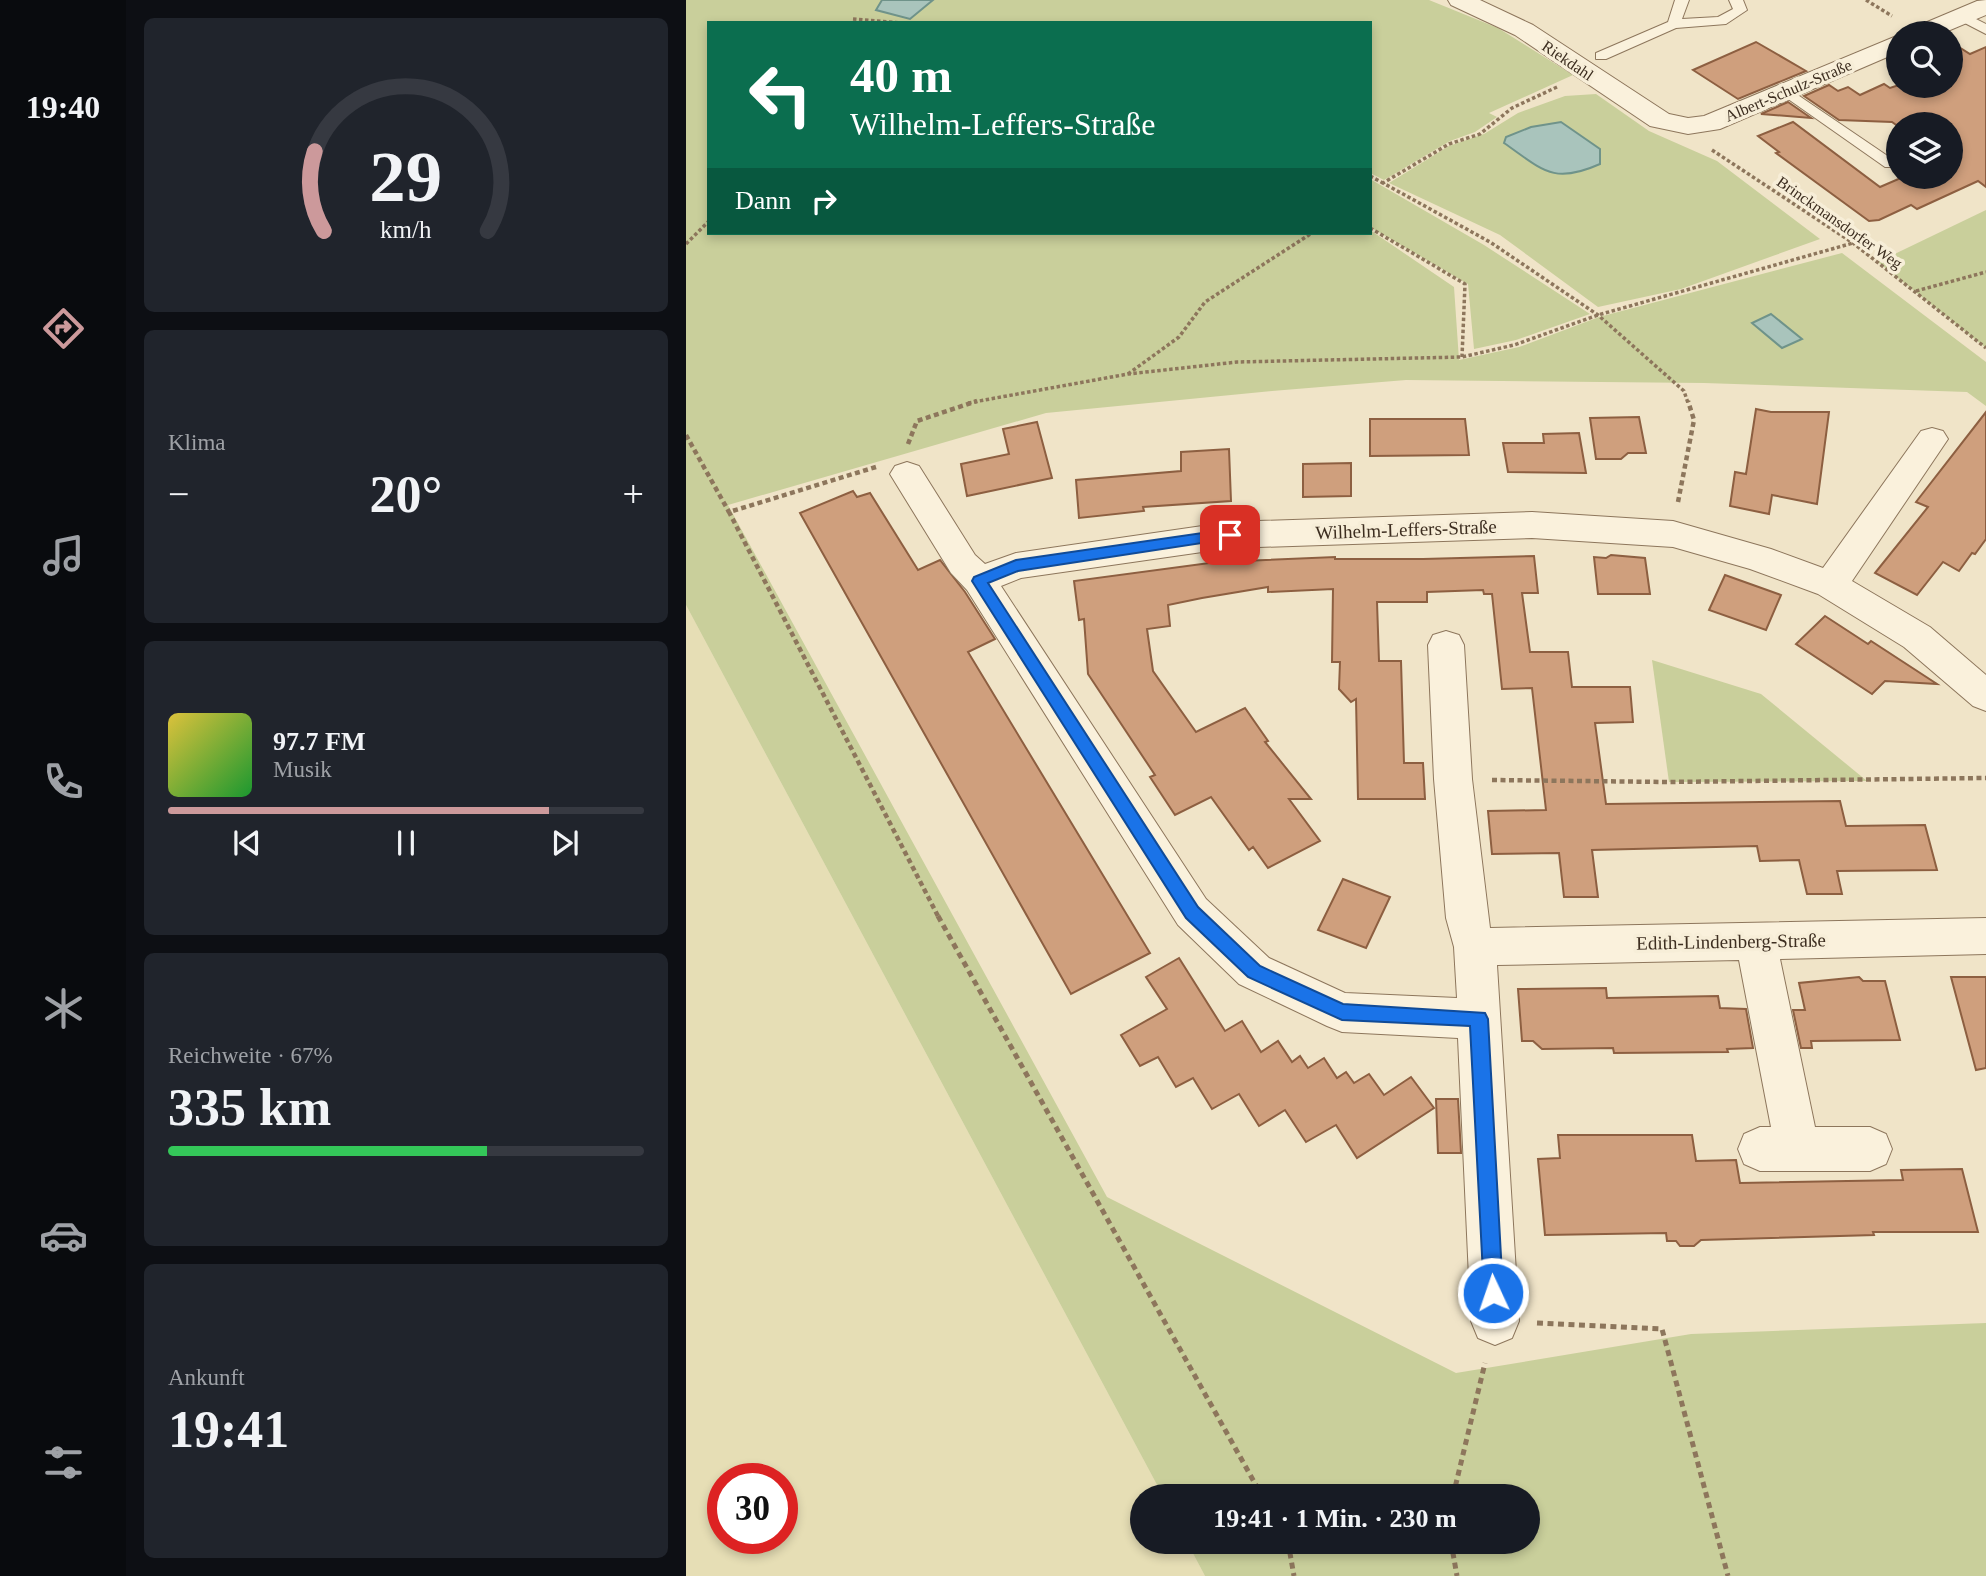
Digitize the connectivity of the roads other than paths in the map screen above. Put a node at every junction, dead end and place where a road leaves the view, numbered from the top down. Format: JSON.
{"nodes":[{"id":1,"x":1460,"y":0,"type":"edge"},
{"id":2,"x":1682,"y":0,"type":"edge"},
{"id":3,"x":1736,"y":0,"type":"edge"},
{"id":4,"x":1986,"y":6,"type":"edge"},
{"id":5,"x":1962,"y":16,"type":"junction"},
{"id":6,"x":1950,"y":21,"type":"edge"},
{"id":7,"x":1674,"y":24,"type":"junction"},
{"id":8,"x":1986,"y":30,"type":"edge"},
{"id":9,"x":1886,"y":49,"type":"edge"},
{"id":10,"x":1594,"y":64,"type":"junction"},
{"id":11,"x":1786,"y":91,"type":"junction"},
{"id":12,"x":1674,"y":125,"type":"joint"},
{"id":13,"x":1886,"y":161,"type":"edge"},
{"id":14,"x":1932,"y":439,"type":"dead end"},
{"id":15,"x":900,"y":463,"type":"road end"},
{"id":16,"x":979,"y":581,"type":"junction"},
{"id":17,"x":1830,"y":585,"type":"junction"},
{"id":18,"x":1446,"y":645,"type":"dead end"},
{"id":19,"x":1986,"y":696,"type":"edge"},
{"id":20,"x":1986,"y":936,"type":"edge"},
{"id":21,"x":1756,"y":940,"type":"junction"},
{"id":22,"x":1475,"y":947,"type":"junction"},
{"id":23,"x":1479,"y":1019,"type":"junction"},
{"id":24,"x":1870,"y":1149,"type":"dead end"},
{"id":25,"x":1495,"y":1321,"type":"road end"}],
"edges":[{"from":1,"to":10,"type":"street","name":"Riekdahl"},
{"from":2,"to":7,"type":"lane"},
{"from":3,"to":7,"type":"lane"},
{"from":4,"to":5,"type":"street"},
{"from":5,"to":6,"type":"street"},
{"from":5,"to":8,"type":"lane"},
{"from":7,"to":10,"type":"lane"},
{"from":9,"to":11,"type":"street","name":"Albert-Schulz-Straße"},
{"from":10,"to":12,"type":"street","name":"Riekdahl"},
{"from":11,"to":12,"type":"street","name":"Albert-Schulz-Straße"},
{"from":11,"to":13,"type":"lane"},
{"from":14,"to":17,"type":"street"},
{"from":15,"to":16,"type":"street"},
{"from":16,"to":17,"type":"street","name":"Wilhelm-Leffers-Straße"},
{"from":16,"to":23,"type":"street"},
{"from":17,"to":19,"type":"street","name":"Wilhelm-Leffers-Straße"},
{"from":18,"to":22,"type":"street"},
{"from":20,"to":21,"type":"street","name":"Edith-Lindenberg-Straße"},
{"from":21,"to":22,"type":"street","name":"Edith-Lindenberg-Straße"},
{"from":21,"to":24,"type":"street"},
{"from":22,"to":23,"type":"street"},
{"from":23,"to":25,"type":"street"}]}
